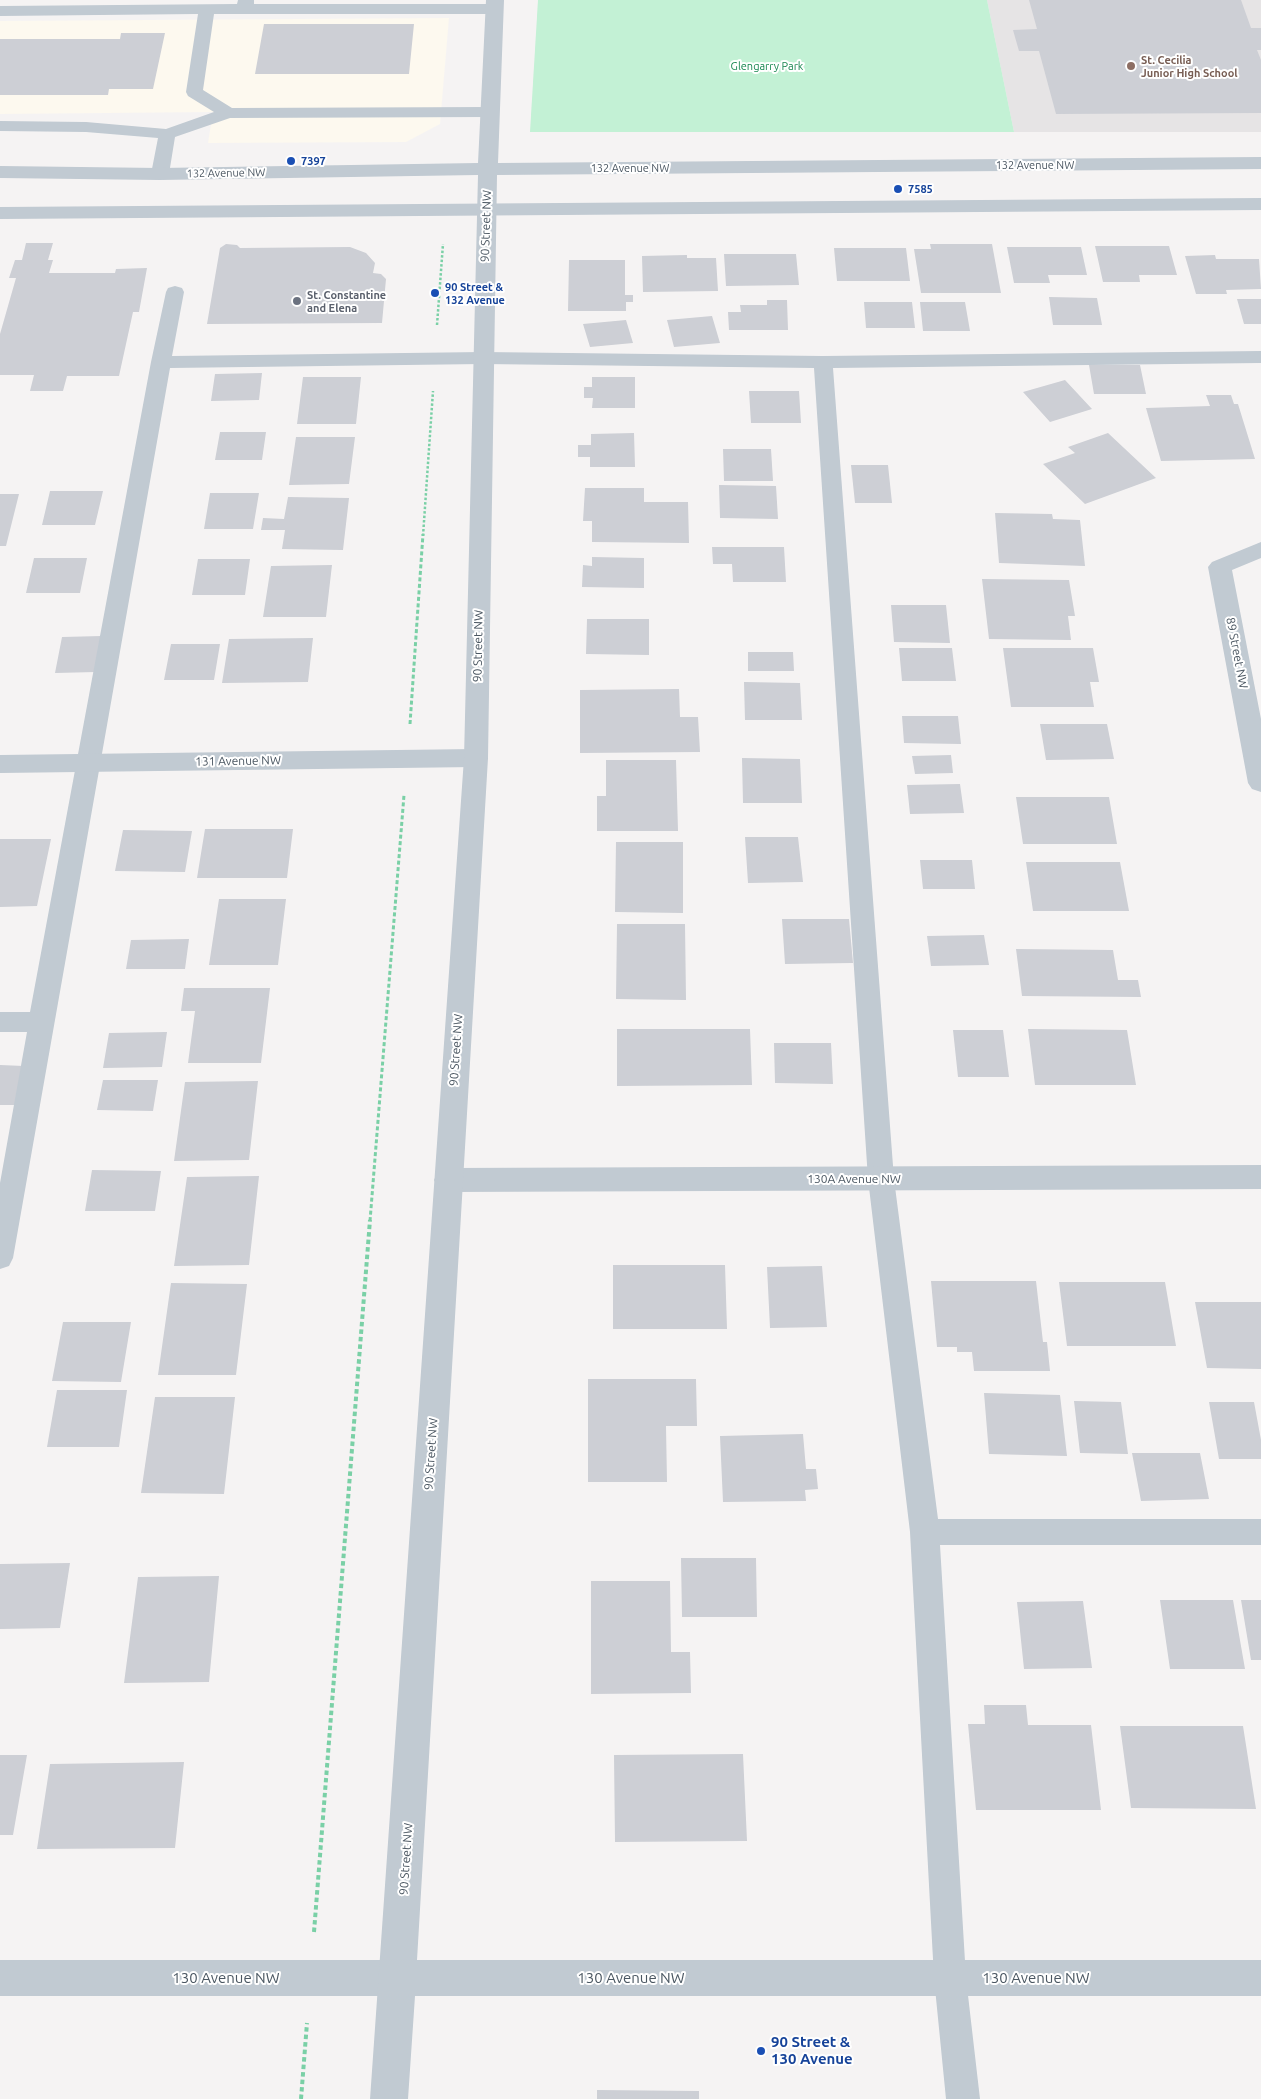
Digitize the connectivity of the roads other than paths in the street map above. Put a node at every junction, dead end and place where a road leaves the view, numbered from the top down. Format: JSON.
{"nodes":[{"id":1,"x":245,"y":4,"type":"edge"},
{"id":2,"x":495,"y":5,"type":"edge"},
{"id":3,"x":207,"y":9,"type":"junction"},
{"id":4,"x":0,"y":11,"type":"edge"},
{"id":5,"x":490,"y":112,"type":"junction"},
{"id":6,"x":228,"y":113,"type":"junction"},
{"id":7,"x":0,"y":126,"type":"edge"},
{"id":8,"x":167,"y":134,"type":"junction"},
{"id":9,"x":1261,"y":163,"type":"edge"},
{"id":10,"x":488,"y":169,"type":"junction"},
{"id":11,"x":0,"y":172,"type":"edge"},
{"id":12,"x":160,"y":174,"type":"junction"},
{"id":13,"x":1261,"y":204,"type":"edge"},
{"id":14,"x":486,"y":210,"type":"junction"},
{"id":15,"x":0,"y":213,"type":"edge"},
{"id":16,"x":175,"y":292,"type":"dead end"},
{"id":17,"x":1261,"y":357,"type":"edge"},
{"id":18,"x":483,"y":358,"type":"junction"},
{"id":19,"x":161,"y":362,"type":"junction"},
{"id":20,"x":823,"y":362,"type":"junction"},
{"id":21,"x":1261,"y":549,"type":"edge"},
{"id":22,"x":476,"y":758,"type":"junction"},
{"id":23,"x":89,"y":763,"type":"junction"},
{"id":24,"x":0,"y":764,"type":"edge"},
{"id":25,"x":1261,"y":783,"type":"edge"},
{"id":26,"x":0,"y":1022,"type":"edge"},
{"id":27,"x":41,"y":1022,"type":"junction"},
{"id":28,"x":1261,"y":1177,"type":"edge"},
{"id":29,"x":881,"y":1179,"type":"junction"},
{"id":30,"x":448,"y":1180,"type":"junction"},
{"id":31,"x":0,"y":1258,"type":"edge"},
{"id":32,"x":925,"y":1532,"type":"junction"},
{"id":33,"x":1261,"y":1532,"type":"edge"},
{"id":34,"x":0,"y":1978,"type":"edge"},
{"id":35,"x":398,"y":1978,"type":"junction"},
{"id":36,"x":950,"y":1978,"type":"junction"},
{"id":37,"x":1261,"y":1978,"type":"edge"},
{"id":38,"x":389,"y":2099,"type":"edge"},
{"id":39,"x":963,"y":2099,"type":"edge"}],
"edges":[{"from":1,"to":2,"type":"lane"},
{"from":1,"to":3,"type":"lane"},
{"from":2,"to":5,"type":"street","name":"90 Street NW"},
{"from":3,"to":4,"type":"lane"},
{"from":3,"to":6,"type":"lane"},
{"from":5,"to":6,"type":"lane"},
{"from":5,"to":10,"type":"street","name":"90 Street NW"},
{"from":6,"to":8,"type":"lane"},
{"from":7,"to":8,"type":"lane"},
{"from":8,"to":12,"type":"lane"},
{"from":9,"to":10,"type":"street","name":"132 Avenue NW"},
{"from":10,"to":12,"type":"street","name":"132 Avenue NW"},
{"from":10,"to":14,"type":"street","name":"90 Street NW"},
{"from":11,"to":12,"type":"street","name":"132 Avenue NW"},
{"from":13,"to":14,"type":"street"},
{"from":14,"to":15,"type":"street"},
{"from":14,"to":18,"type":"street","name":"90 Street NW"},
{"from":16,"to":19,"type":"lane"},
{"from":17,"to":20,"type":"lane"},
{"from":18,"to":19,"type":"lane"},
{"from":18,"to":20,"type":"lane"},
{"from":18,"to":22,"type":"street","name":"90 Street NW"},
{"from":19,"to":23,"type":"lane"},
{"from":20,"to":29,"type":"lane"},
{"from":21,"to":25,"type":"street","name":"89 Street NW"},
{"from":22,"to":23,"type":"street","name":"131 Avenue NW"},
{"from":22,"to":30,"type":"street","name":"90 Street NW"},
{"from":23,"to":24,"type":"street","name":"131 Avenue NW"},
{"from":23,"to":27,"type":"lane"},
{"from":26,"to":27,"type":"lane"},
{"from":27,"to":31,"type":"lane"},
{"from":28,"to":29,"type":"street","name":"130A Avenue NW"},
{"from":29,"to":30,"type":"street","name":"130A Avenue NW"},
{"from":29,"to":32,"type":"lane"},
{"from":30,"to":35,"type":"street","name":"90 Street NW"},
{"from":32,"to":33,"type":"lane"},
{"from":32,"to":36,"type":"lane"},
{"from":34,"to":35,"type":"street","name":"130 Avenue NW"},
{"from":35,"to":36,"type":"street","name":"130 Avenue NW"},
{"from":35,"to":38,"type":"street","name":"90 Street NW"},
{"from":36,"to":37,"type":"street","name":"130 Avenue NW"},
{"from":36,"to":39,"type":"lane"}]}
